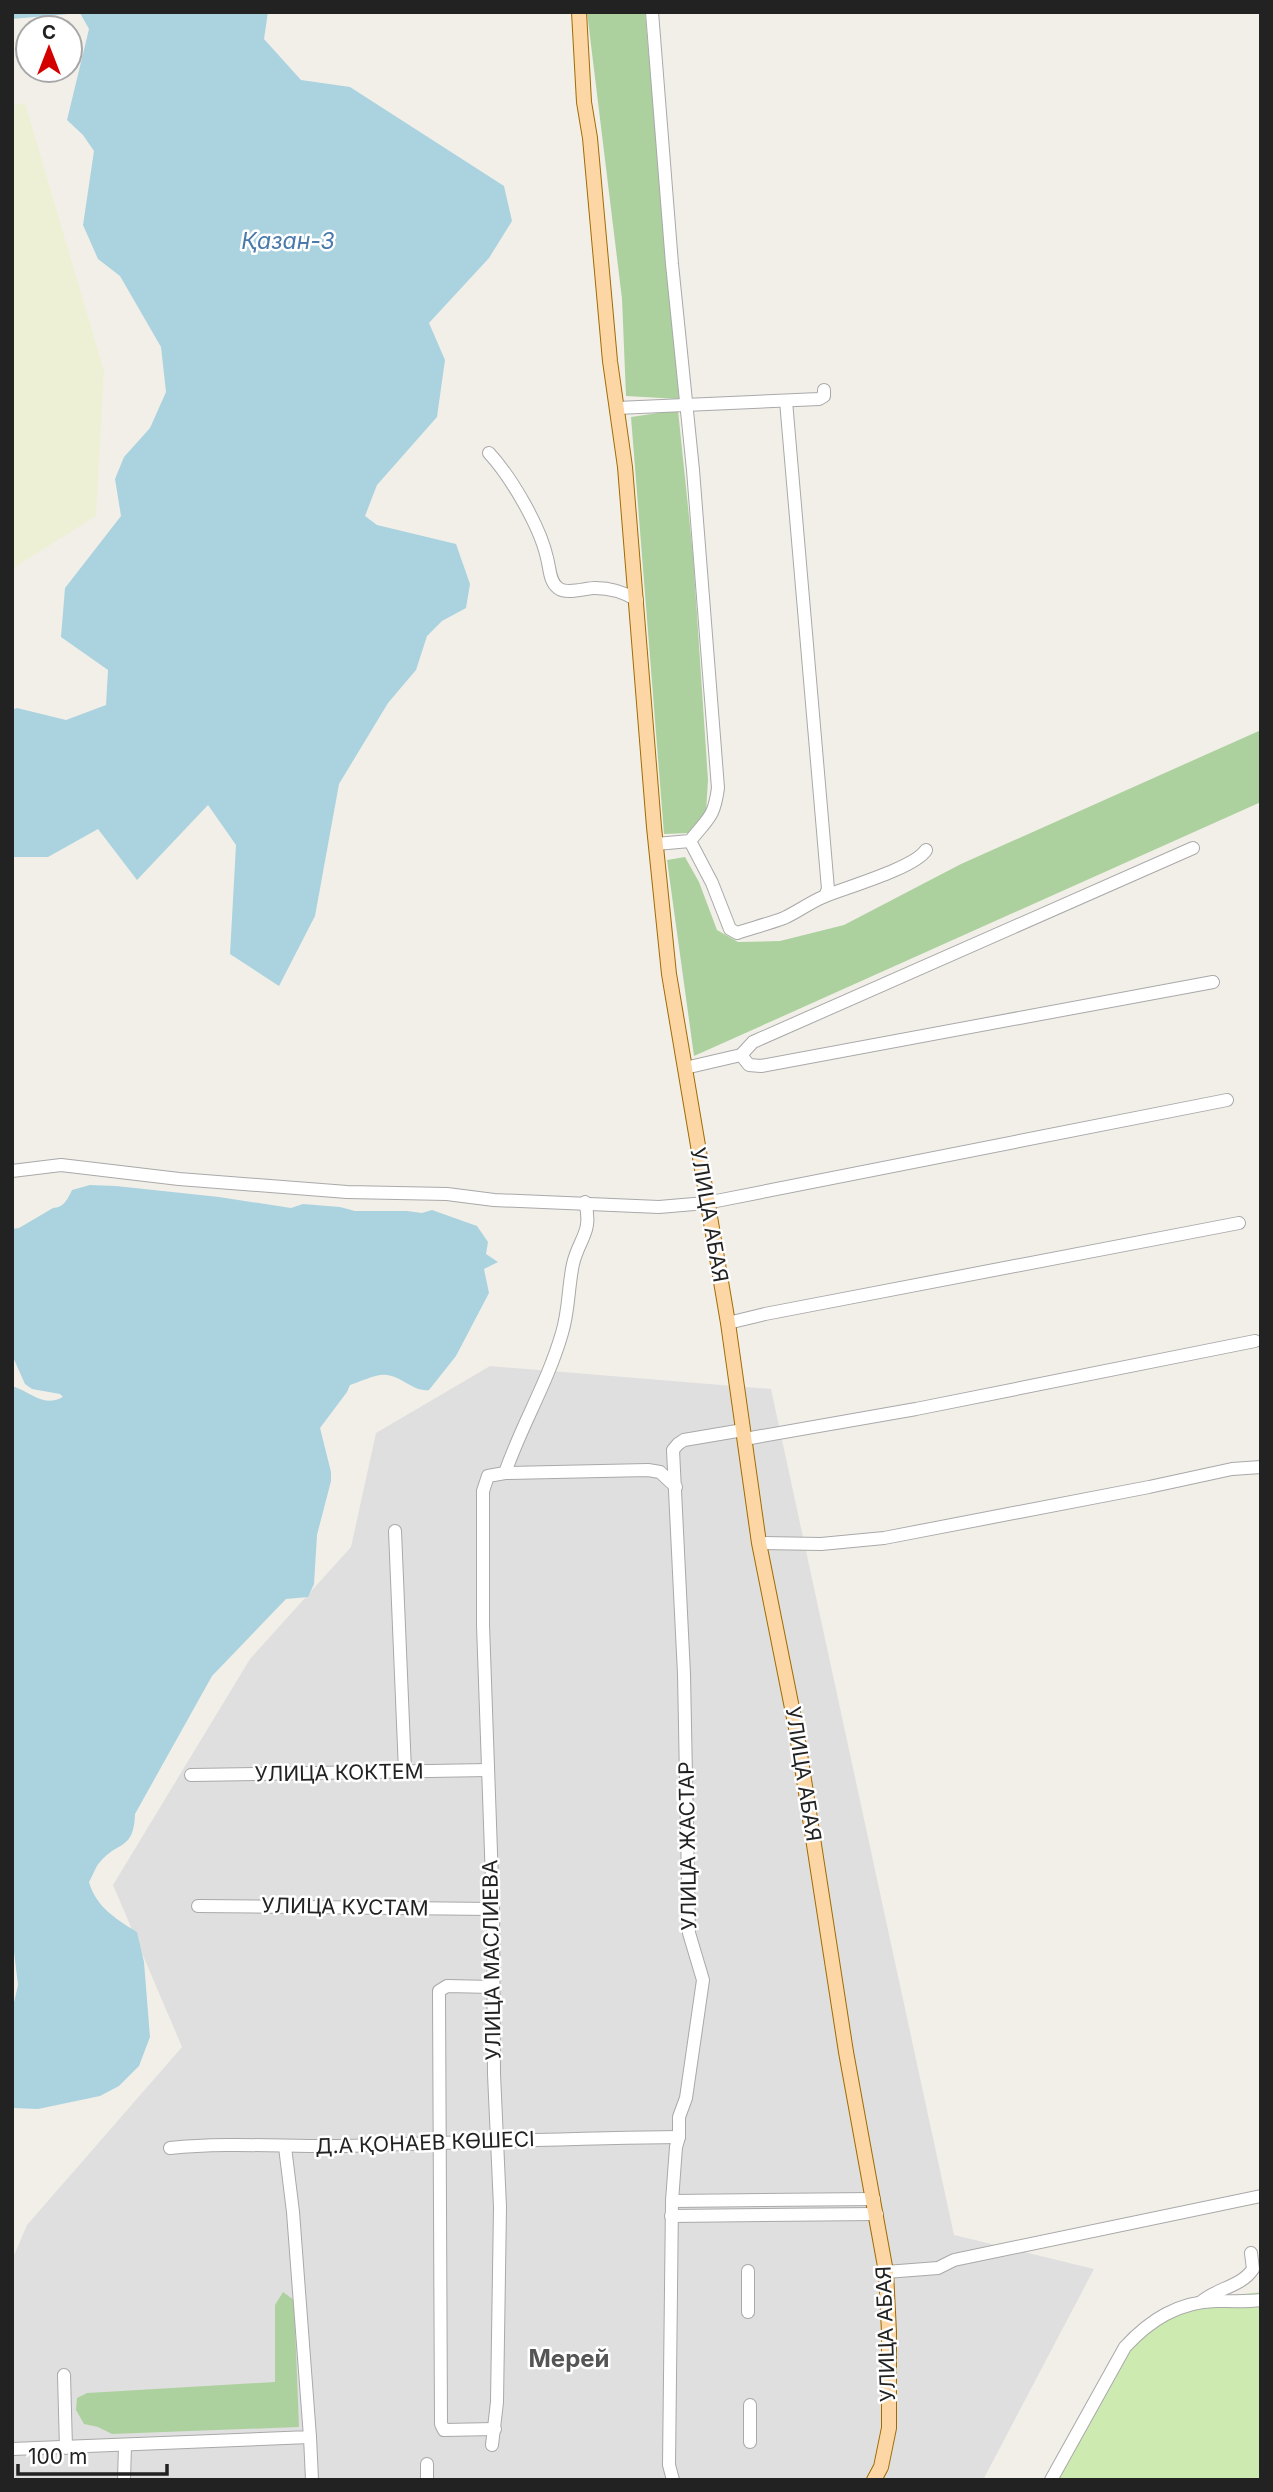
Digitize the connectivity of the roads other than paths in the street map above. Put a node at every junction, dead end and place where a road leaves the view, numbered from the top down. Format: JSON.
{"nodes":[{"id":1,"x":579,"y":12,"type":"edge"},
{"id":2,"x":652,"y":12,"type":"edge"},
{"id":3,"x":824,"y":390,"type":"dead end"},
{"id":4,"x":786,"y":401,"type":"junction"},
{"id":5,"x":685,"y":405,"type":"junction"},
{"id":6,"x":617,"y":408,"type":"junction"},
{"id":7,"x":489,"y":453,"type":"dead end"},
{"id":8,"x":637,"y":600,"type":"junction"},
{"id":9,"x":690,"y":841,"type":"junction"},
{"id":10,"x":656,"y":844,"type":"junction"},
{"id":11,"x":1193,"y":848,"type":"dead end"},
{"id":12,"x":926,"y":850,"type":"dead end"},
{"id":13,"x":825,"y":896,"type":"junction"},
{"id":14,"x":1213,"y":982,"type":"dead end"},
{"id":15,"x":741,"y":1055,"type":"junction"},
{"id":16,"x":685,"y":1068,"type":"junction"},
{"id":17,"x":1227,"y":1100,"type":"dead end"},
{"id":18,"x":12,"y":1171,"type":"edge"},
{"id":19,"x":585,"y":1202,"type":"junction"},
{"id":20,"x":706,"y":1203,"type":"junction"},
{"id":21,"x":1239,"y":1223,"type":"dead end"},
{"id":22,"x":728,"y":1323,"type":"junction"},
{"id":23,"x":1255,"y":1340,"type":"dead end"},
{"id":24,"x":744,"y":1434,"type":"junction"},
{"id":25,"x":1261,"y":1467,"type":"edge"},
{"id":26,"x":505,"y":1474,"type":"junction"},
{"id":27,"x":676,"y":1487,"type":"junction"},
{"id":28,"x":395,"y":1531,"type":"dead end"},
{"id":29,"x":759,"y":1543,"type":"junction"},
{"id":30,"x":488,"y":1770,"type":"junction"},
{"id":31,"x":405,"y":1771,"type":"junction"},
{"id":32,"x":191,"y":1776,"type":"dead end"},
{"id":33,"x":198,"y":1906,"type":"dead end"},
{"id":34,"x":493,"y":1909,"type":"junction"},
{"id":35,"x":494,"y":1987,"type":"junction"},
{"id":36,"x":679,"y":2137,"type":"junction"},
{"id":37,"x":498,"y":2142,"type":"junction"},
{"id":38,"x":441,"y":2144,"type":"junction"},
{"id":39,"x":285,"y":2147,"type":"junction"},
{"id":40,"x":170,"y":2148,"type":"dead end"},
{"id":41,"x":1261,"y":2196,"type":"edge"},
{"id":42,"x":672,"y":2201,"type":"junction"},
{"id":43,"x":875,"y":2207,"type":"junction"},
{"id":44,"x":671,"y":2216,"type":"junction"},
{"id":45,"x":1251,"y":2253,"type":"dead end"},
{"id":46,"x":748,"y":2271,"type":"dead end"},
{"id":47,"x":886,"y":2272,"type":"junction"},
{"id":48,"x":1261,"y":2301,"type":"edge"},
{"id":49,"x":1201,"y":2302,"type":"junction"},
{"id":50,"x":748,"y":2312,"type":"dead end"},
{"id":51,"x":64,"y":2375,"type":"dead end"},
{"id":52,"x":750,"y":2405,"type":"dead end"},
{"id":53,"x":495,"y":2429,"type":"junction"},
{"id":54,"x":310,"y":2437,"type":"junction"},
{"id":55,"x":750,"y":2442,"type":"dead end"},
{"id":56,"x":492,"y":2445,"type":"dead end"},
{"id":57,"x":125,"y":2446,"type":"junction"},
{"id":58,"x":66,"y":2448,"type":"junction"},
{"id":59,"x":12,"y":2449,"type":"edge"},
{"id":60,"x":427,"y":2464,"type":"dead end"},
{"id":61,"x":124,"y":2480,"type":"edge"},
{"id":62,"x":312,"y":2480,"type":"edge"},
{"id":63,"x":427,"y":2480,"type":"edge"},
{"id":64,"x":673,"y":2480,"type":"edge"},
{"id":65,"x":874,"y":2480,"type":"edge"},
{"id":66,"x":1051,"y":2480,"type":"edge"}],
"edges":[{"from":1,"to":6,"type":"main road","name":"УЛИЦА АБАЯ"},
{"from":2,"to":5,"type":"street"},
{"from":3,"to":4,"type":"street"},
{"from":4,"to":5,"type":"street"},
{"from":4,"to":13,"type":"street"},
{"from":5,"to":6,"type":"street"},
{"from":5,"to":9,"type":"street"},
{"from":6,"to":8,"type":"main road","name":"УЛИЦА АБАЯ"},
{"from":7,"to":8,"type":"street"},
{"from":8,"to":10,"type":"main road","name":"УЛИЦА АБАЯ"},
{"from":9,"to":10,"type":"street"},
{"from":9,"to":13,"type":"street"},
{"from":10,"to":16,"type":"main road","name":"УЛИЦА АБАЯ"},
{"from":11,"to":15,"type":"street"},
{"from":12,"to":13,"type":"street"},
{"from":14,"to":15,"type":"street"},
{"from":15,"to":16,"type":"street"},
{"from":16,"to":20,"type":"main road","name":"УЛИЦА АБАЯ"},
{"from":17,"to":20,"type":"street"},
{"from":18,"to":19,"type":"street"},
{"from":19,"to":20,"type":"street"},
{"from":19,"to":26,"type":"street"},
{"from":20,"to":22,"type":"main road","name":"УЛИЦА АБАЯ"},
{"from":21,"to":22,"type":"street"},
{"from":22,"to":24,"type":"main road","name":"УЛИЦА АБАЯ"},
{"from":23,"to":24,"type":"street"},
{"from":24,"to":27,"type":"street","name":"УЛИЦА ЖАСТАР"},
{"from":24,"to":29,"type":"main road","name":"УЛИЦА АБАЯ"},
{"from":25,"to":29,"type":"street"},
{"from":26,"to":27,"type":"street"},
{"from":26,"to":30,"type":"street","name":"УЛИЦА МАСЛИЕВА"},
{"from":27,"to":36,"type":"street","name":"УЛИЦА ЖАСТАР"},
{"from":28,"to":31,"type":"street"},
{"from":29,"to":43,"type":"main road","name":"УЛИЦА АБАЯ"},
{"from":30,"to":31,"type":"street","name":"УЛИЦА КОКТЕМ"},
{"from":30,"to":34,"type":"street","name":"УЛИЦА МАСЛИЕВА"},
{"from":31,"to":32,"type":"street","name":"УЛИЦА КОКТЕМ"},
{"from":33,"to":34,"type":"street","name":"УЛИЦА КУСТАМ"},
{"from":34,"to":35,"type":"street","name":"УЛИЦА МАСЛИЕВА"},
{"from":35,"to":37,"type":"street","name":"УЛИЦА МАСЛИЕВА"},
{"from":35,"to":38,"type":"street"},
{"from":36,"to":37,"type":"street","name":"Д.А ҚОНАЕВ КӨШЕСІ"},
{"from":36,"to":42,"type":"street","name":"УЛИЦА ЖАСТАР"},
{"from":37,"to":38,"type":"street","name":"Д.А ҚОНАЕВ КӨШЕСІ"},
{"from":37,"to":53,"type":"street","name":"УЛИЦА МАСЛИЕВА"},
{"from":38,"to":39,"type":"street","name":"Д.А ҚОНАЕВ КӨШЕСІ"},
{"from":38,"to":53,"type":"street"},
{"from":39,"to":40,"type":"street","name":"Д.А ҚОНАЕВ КӨШЕСІ"},
{"from":39,"to":54,"type":"street"},
{"from":41,"to":47,"type":"street"},
{"from":42,"to":43,"type":"street"},
{"from":42,"to":44,"type":"street","name":"УЛИЦА ЖАСТАР"},
{"from":43,"to":44,"type":"street"},
{"from":43,"to":47,"type":"main road","name":"УЛИЦА АБАЯ"},
{"from":44,"to":64,"type":"street","name":"УЛИЦА ЖАСТАР"},
{"from":45,"to":49,"type":"street"},
{"from":46,"to":50,"type":"street"},
{"from":47,"to":65,"type":"main road","name":"УЛИЦА АБАЯ"},
{"from":48,"to":49,"type":"street"},
{"from":49,"to":66,"type":"street"},
{"from":51,"to":58,"type":"street"},
{"from":52,"to":55,"type":"street"},
{"from":53,"to":56,"type":"street","name":"УЛИЦА МАСЛИЕВА"},
{"from":54,"to":57,"type":"street"},
{"from":54,"to":62,"type":"street"},
{"from":57,"to":58,"type":"street"},
{"from":57,"to":61,"type":"street"},
{"from":58,"to":59,"type":"street"},
{"from":60,"to":63,"type":"street"}]}
